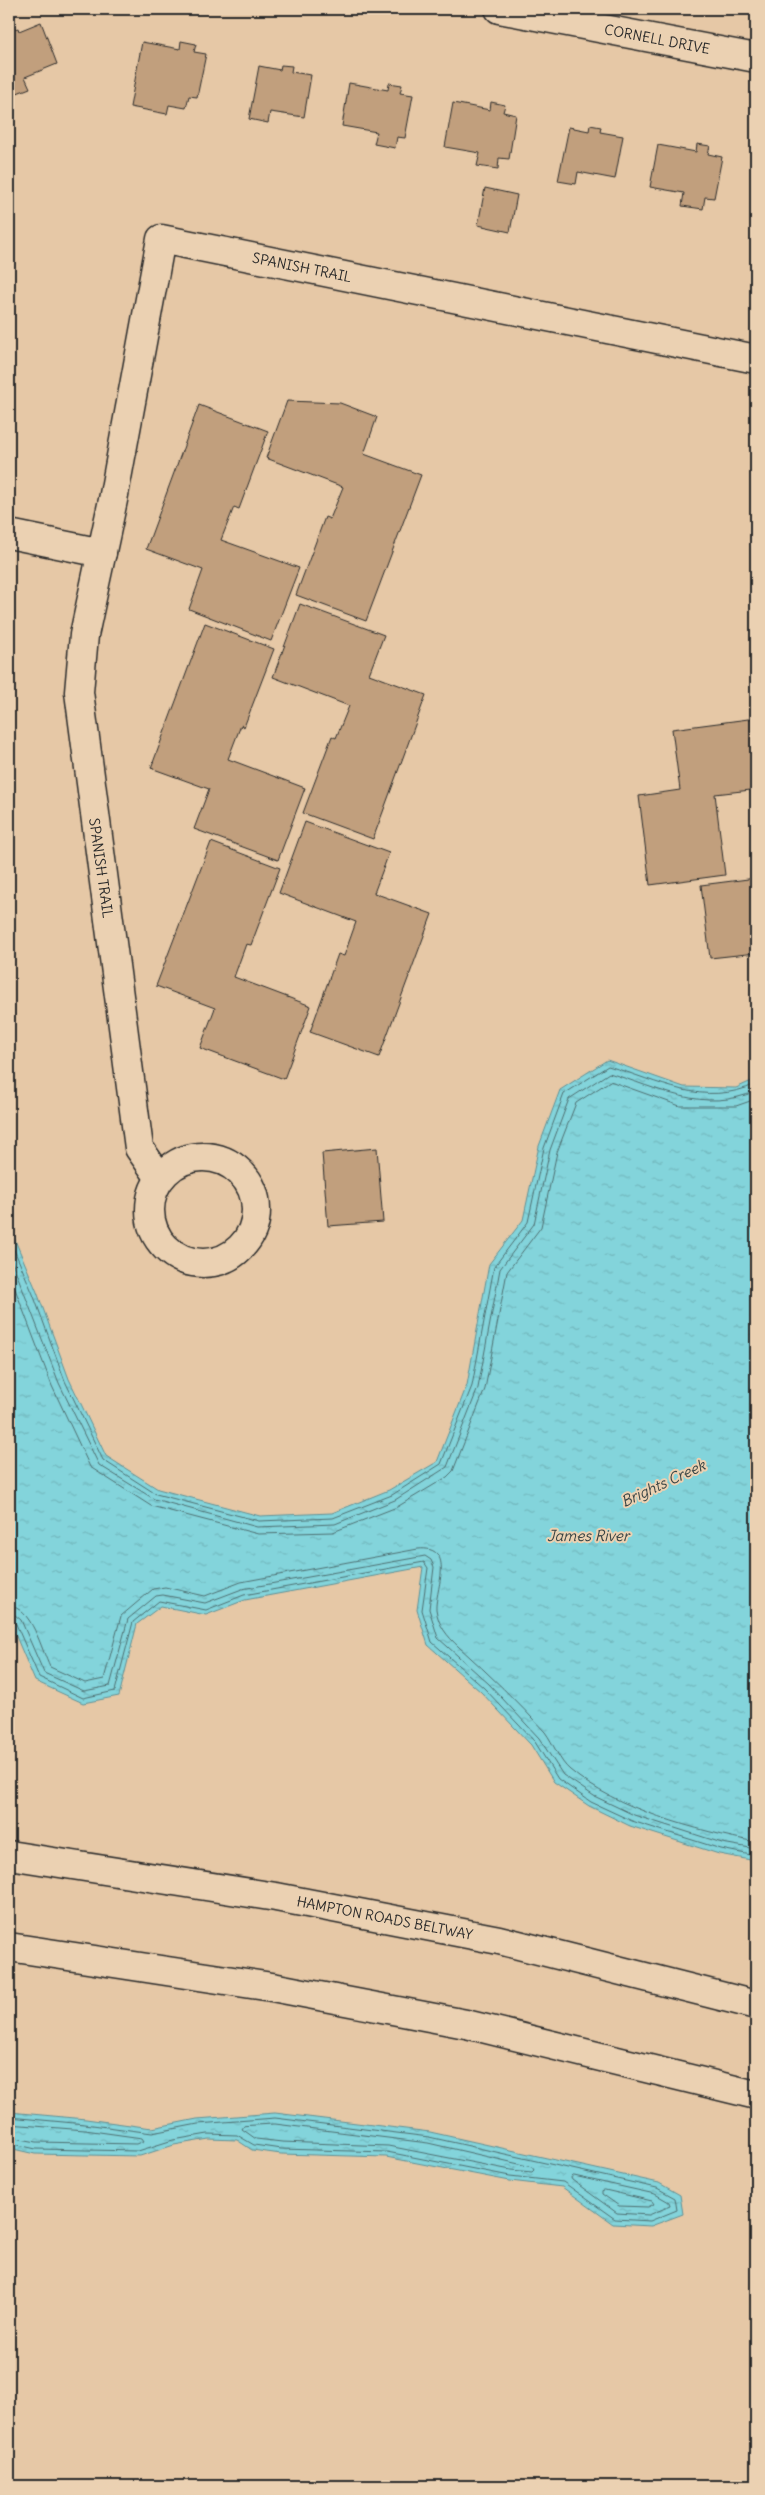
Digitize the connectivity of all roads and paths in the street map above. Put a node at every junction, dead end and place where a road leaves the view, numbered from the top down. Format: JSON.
{"nodes":[{"id":1,"x":499,"y":9,"type":"edge"},
{"id":2,"x":756,"y":58,"type":"edge"},
{"id":3,"x":756,"y":359,"type":"edge"},
{"id":4,"x":9,"y":534,"type":"edge"},
{"id":5,"x":102,"y":553,"type":"junction"},
{"id":6,"x":160,"y":1178,"type":"dead end"},
{"id":7,"x":9,"y":1855,"type":"edge"},
{"id":8,"x":9,"y":1947,"type":"edge"},
{"id":9,"x":756,"y":2005,"type":"edge"},
{"id":10,"x":756,"y":2095,"type":"edge"}],
"edges":[{"from":1,"to":2,"type":"main road","name":"CORNELL DRIVE"},
{"from":3,"to":5,"type":"main road","name":"SPANISH TRAIL"},
{"from":4,"to":5,"type":"main road"},
{"from":5,"to":6,"type":"main road","name":"SPANISH TRAIL"},
{"from":7,"to":9,"type":"main road","name":"HAMPTON ROADS BELTWAY"},
{"from":8,"to":10,"type":"main road"}]}
